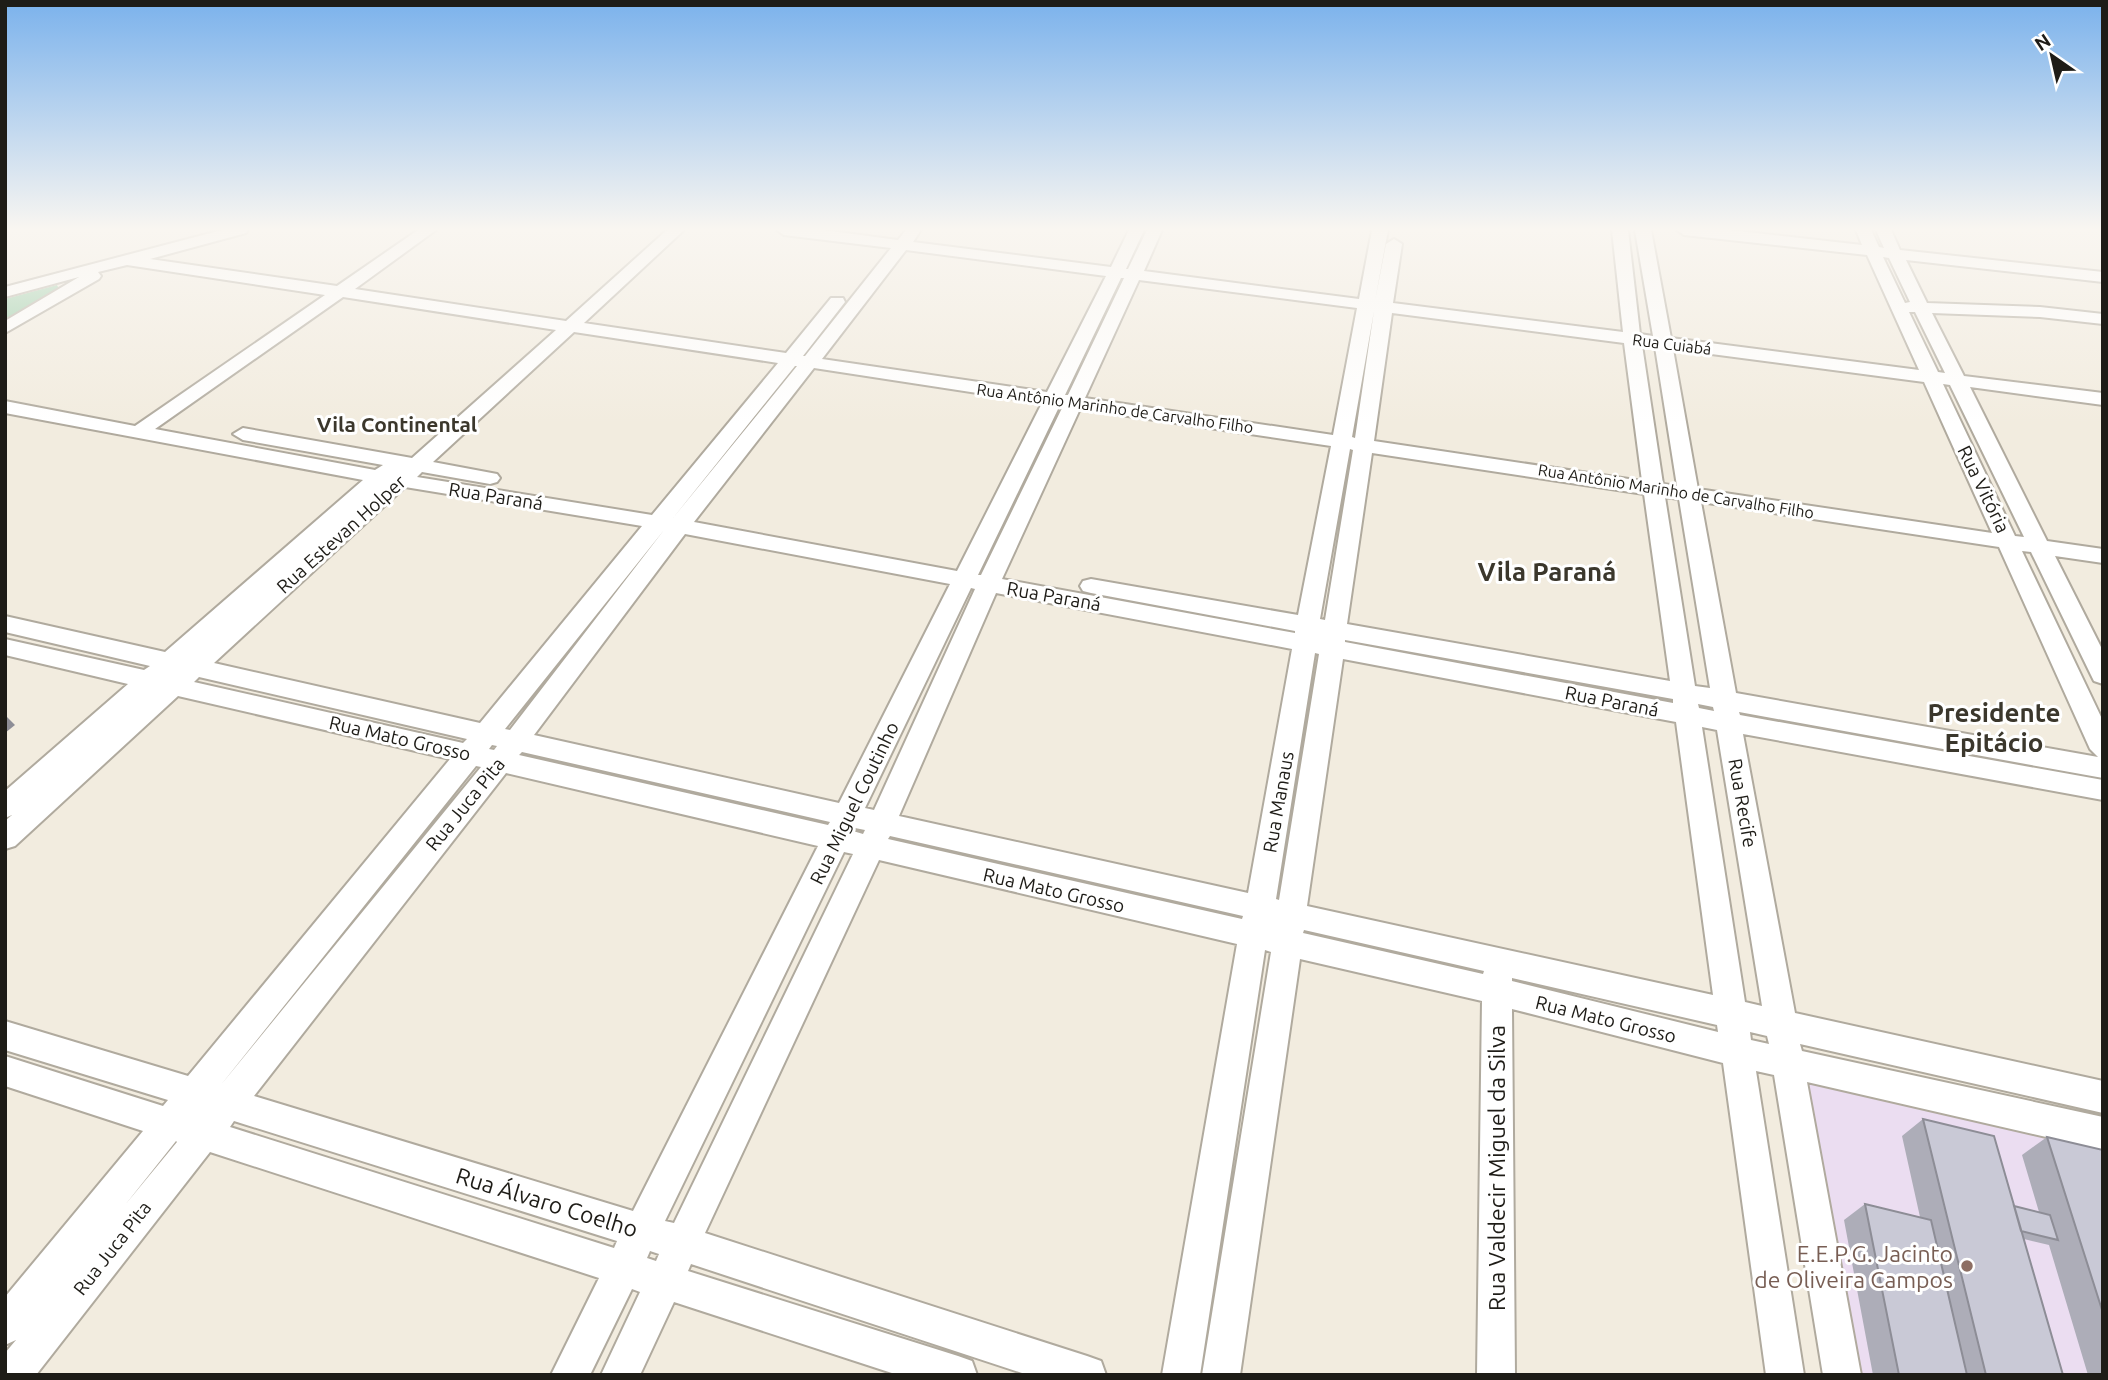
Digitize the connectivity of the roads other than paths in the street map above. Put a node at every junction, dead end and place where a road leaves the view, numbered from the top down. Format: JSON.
{"nodes":[{"id":1,"x":64,"y":294,"type":"edge"},
{"id":2,"x":329,"y":294,"type":"edge"},
{"id":3,"x":391,"y":294,"type":"edge"},
{"id":4,"x":593,"y":294,"type":"edge"},
{"id":5,"x":598,"y":294,"type":"edge"},
{"id":6,"x":851,"y":294,"type":"edge"},
{"id":7,"x":1116,"y":294,"type":"edge"},
{"id":8,"x":1340,"y":294,"type":"edge"},
{"id":9,"x":1376,"y":294,"type":"edge"},
{"id":10,"x":1377,"y":294,"type":"edge"},
{"id":11,"x":1627,"y":294,"type":"edge"},
{"id":12,"x":1654,"y":294,"type":"edge"},
{"id":13,"x":1894,"y":294,"type":"edge"},
{"id":14,"x":1913,"y":294,"type":"edge"},
{"id":15,"x":1376,"y":299,"type":"junction"},
{"id":16,"x":1898,"y":307,"type":"junction"},
{"id":17,"x":1921,"y":307,"type":"junction"},
{"id":18,"x":2103,"y":319,"type":"edge"},
{"id":19,"x":567,"y":320,"type":"junction"},
{"id":20,"x":5,"y":328,"type":"edge"},
{"id":21,"x":1631,"y":331,"type":"junction"},
{"id":22,"x":1661,"y":335,"type":"junction"},
{"id":23,"x":805,"y":355,"type":"junction"},
{"id":24,"x":1926,"y":369,"type":"junction"},
{"id":25,"x":1953,"y":373,"type":"junction"},
{"id":26,"x":2103,"y":385,"type":"edge"},
{"id":27,"x":5,"y":391,"type":"edge"},
{"id":28,"x":1067,"y":394,"type":"junction"},
{"id":29,"x":2103,"y":399,"type":"edge"},
{"id":30,"x":5,"y":407,"type":"edge"},
{"id":31,"x":141,"y":424,"type":"junction"},
{"id":32,"x":1354,"y":436,"type":"junction"},
{"id":33,"x":398,"y":471,"type":"junction"},
{"id":34,"x":1652,"y":480,"type":"junction"},
{"id":35,"x":1687,"y":485,"type":"junction"},
{"id":36,"x":674,"y":518,"type":"junction"},
{"id":37,"x":2006,"y":534,"type":"junction"},
{"id":38,"x":2035,"y":538,"type":"junction"},
{"id":39,"x":2103,"y":541,"type":"edge"},
{"id":40,"x":2103,"y":556,"type":"edge"},
{"id":41,"x":980,"y":574,"type":"junction"},
{"id":42,"x":5,"y":624,"type":"edge"},
{"id":43,"x":1307,"y":633,"type":"junction"},
{"id":44,"x":1333,"y":638,"type":"junction"},
{"id":45,"x":5,"y":647,"type":"edge"},
{"id":46,"x":171,"y":674,"type":"junction"},
{"id":47,"x":2103,"y":675,"type":"edge"},
{"id":48,"x":1685,"y":703,"type":"junction"},
{"id":49,"x":1726,"y":710,"type":"junction"},
{"id":50,"x":477,"y":744,"type":"junction"},
{"id":51,"x":2103,"y":749,"type":"edge"},
{"id":52,"x":508,"y":751,"type":"junction"},
{"id":53,"x":2103,"y":768,"type":"edge"},
{"id":54,"x":2103,"y":790,"type":"edge"},
{"id":55,"x":5,"y":807,"type":"edge"},
{"id":56,"x":841,"y":827,"type":"junction"},
{"id":57,"x":876,"y":835,"type":"junction"},
{"id":58,"x":5,"y":838,"type":"edge"},
{"id":59,"x":1260,"y":907,"type":"junction"},
{"id":60,"x":1292,"y":914,"type":"junction"},
{"id":61,"x":1253,"y":935,"type":"junction"},
{"id":62,"x":1287,"y":943,"type":"junction"},
{"id":63,"x":1497,"y":976,"type":"junction"},
{"id":64,"x":1731,"y":1014,"type":"junction"},
{"id":65,"x":1782,"y":1025,"type":"junction"},
{"id":66,"x":5,"y":1035,"type":"edge"},
{"id":67,"x":1735,"y":1051,"type":"junction"},
{"id":68,"x":1788,"y":1063,"type":"junction"},
{"id":69,"x":5,"y":1072,"type":"edge"},
{"id":70,"x":2103,"y":1097,"type":"edge"},
{"id":71,"x":210,"y":1098,"type":"junction"},
{"id":72,"x":186,"y":1128,"type":"junction"},
{"id":73,"x":2103,"y":1134,"type":"edge"},
{"id":74,"x":641,"y":1231,"type":"junction"},
{"id":75,"x":683,"y":1244,"type":"junction"},
{"id":76,"x":623,"y":1268,"type":"junction"},
{"id":77,"x":665,"y":1281,"type":"junction"},
{"id":78,"x":5,"y":1326,"type":"edge"},
{"id":79,"x":12,"y":1375,"type":"edge"},
{"id":80,"x":570,"y":1375,"type":"edge"},
{"id":81,"x":620,"y":1375,"type":"edge"},
{"id":82,"x":958,"y":1375,"type":"edge"},
{"id":83,"x":1087,"y":1375,"type":"edge"},
{"id":84,"x":1181,"y":1375,"type":"edge"},
{"id":85,"x":1221,"y":1375,"type":"edge"},
{"id":86,"x":1496,"y":1375,"type":"edge"},
{"id":87,"x":1785,"y":1375,"type":"edge"},
{"id":88,"x":1842,"y":1375,"type":"edge"}],
"edges":[{"from":1,"to":20,"type":"street"},
{"from":2,"to":31,"type":"street"},
{"from":3,"to":19,"type":"street","name":"Rua Antônio Marinho de Carvalho Filho"},
{"from":4,"to":19,"type":"street","name":"Rua Estevan Holper"},
{"from":5,"to":19,"type":"street","name":"Rua Estevan Holper"},
{"from":6,"to":23,"type":"street","name":"Rua Juca Pita"},
{"from":7,"to":28,"type":"street","name":"Rua Miguel Coutinho"},
{"from":8,"to":15,"type":"street","name":"Rua Cuiabá"},
{"from":9,"to":15,"type":"street","name":"Rua Manaus"},
{"from":10,"to":15,"type":"street","name":"Rua Manaus"},
{"from":11,"to":21,"type":"street"},
{"from":12,"to":22,"type":"street","name":"Rua Recife"},
{"from":13,"to":16,"type":"street","name":"Rua Vitória"},
{"from":14,"to":17,"type":"street","name":"Rua Vitória"},
{"from":15,"to":21,"type":"street","name":"Rua Cuiabá"},
{"from":15,"to":32,"type":"street","name":"Rua Manaus"},
{"from":16,"to":17,"type":"street"},
{"from":16,"to":24,"type":"street","name":"Rua Vitória"},
{"from":17,"to":18,"type":"street"},
{"from":17,"to":25,"type":"street","name":"Rua Vitória"},
{"from":19,"to":23,"type":"street","name":"Rua Antônio Marinho de Carvalho Filho"},
{"from":19,"to":33,"type":"street","name":"Rua Estevan Holper"},
{"from":21,"to":22,"type":"street","name":"Rua Cuiabá"},
{"from":21,"to":34,"type":"street"},
{"from":22,"to":24,"type":"street","name":"Rua Cuiabá"},
{"from":22,"to":35,"type":"street","name":"Rua Recife"},
{"from":23,"to":28,"type":"street","name":"Rua Antônio Marinho de Carvalho Filho"},
{"from":23,"to":36,"type":"street","name":"Rua Juca Pita"},
{"from":24,"to":25,"type":"street","name":"Rua Cuiabá"},
{"from":24,"to":37,"type":"street","name":"Rua Vitória"},
{"from":25,"to":26,"type":"street","name":"Rua Cuiabá"},
{"from":25,"to":29,"type":"street","name":"Rua Cuiabá"},
{"from":25,"to":38,"type":"street","name":"Rua Vitória"},
{"from":27,"to":31,"type":"street","name":"Rua Paraná"},
{"from":28,"to":32,"type":"street","name":"Rua Antônio Marinho de Carvalho Filho"},
{"from":28,"to":41,"type":"street","name":"Rua Miguel Coutinho"},
{"from":30,"to":31,"type":"street","name":"Rua Paraná"},
{"from":31,"to":33,"type":"street","name":"Rua Paraná"},
{"from":32,"to":34,"type":"street","name":"Rua Antônio Marinho de Carvalho Filho"},
{"from":32,"to":43,"type":"street","name":"Rua Manaus"},
{"from":32,"to":44,"type":"street","name":"Rua Manaus"},
{"from":33,"to":36,"type":"street","name":"Rua Paraná"},
{"from":33,"to":46,"type":"street","name":"Rua Estevan Holper"},
{"from":34,"to":35,"type":"street","name":"Rua Antônio Marinho de Carvalho Filho"},
{"from":34,"to":48,"type":"street"},
{"from":35,"to":37,"type":"street","name":"Rua Antônio Marinho de Carvalho Filho"},
{"from":35,"to":49,"type":"street","name":"Rua Recife"},
{"from":36,"to":41,"type":"street","name":"Rua Paraná"},
{"from":36,"to":50,"type":"street","name":"Rua Juca Pita"},
{"from":36,"to":52,"type":"street","name":"Rua Juca Pita"},
{"from":37,"to":38,"type":"street","name":"Rua Antônio Marinho de Carvalho Filho"},
{"from":37,"to":51,"type":"street","name":"Rua Vitória"},
{"from":38,"to":39,"type":"street","name":"Rua Antônio Marinho de Carvalho Filho"},
{"from":38,"to":40,"type":"street","name":"Rua Antônio Marinho de Carvalho Filho"},
{"from":38,"to":47,"type":"street","name":"Rua Vitória"},
{"from":41,"to":43,"type":"street","name":"Rua Paraná"},
{"from":41,"to":56,"type":"street","name":"Rua Miguel Coutinho"},
{"from":41,"to":57,"type":"street","name":"Rua Miguel Coutinho"},
{"from":42,"to":46,"type":"street","name":"Rua Mato Grosso"},
{"from":43,"to":44,"type":"street","name":"Rua Paraná"},
{"from":43,"to":59,"type":"street","name":"Rua Manaus"},
{"from":44,"to":48,"type":"street","name":"Rua Paraná"},
{"from":44,"to":60,"type":"street","name":"Rua Manaus"},
{"from":45,"to":46,"type":"street","name":"Rua Mato Grosso"},
{"from":46,"to":50,"type":"street","name":"Rua Mato Grosso"},
{"from":46,"to":55,"type":"street","name":"Rua Estevan Holper"},
{"from":46,"to":58,"type":"street","name":"Rua Estevan Holper"},
{"from":48,"to":49,"type":"street","name":"Rua Paraná"},
{"from":48,"to":64,"type":"street"},
{"from":49,"to":53,"type":"street","name":"Rua Paraná"},
{"from":49,"to":54,"type":"street","name":"Rua Paraná"},
{"from":49,"to":65,"type":"street","name":"Rua Recife"},
{"from":50,"to":52,"type":"street","name":"Rua Mato Grosso"},
{"from":50,"to":71,"type":"street","name":"Rua Juca Pita"},
{"from":52,"to":56,"type":"street","name":"Rua Mato Grosso"},
{"from":52,"to":71,"type":"street","name":"Rua Juca Pita"},
{"from":56,"to":57,"type":"street","name":"Rua Mato Grosso"},
{"from":56,"to":74,"type":"street","name":"Rua Miguel Coutinho"},
{"from":57,"to":59,"type":"street","name":"Rua Mato Grosso"},
{"from":57,"to":61,"type":"street","name":"Rua Mato Grosso"},
{"from":57,"to":75,"type":"street","name":"Rua Miguel Coutinho"},
{"from":59,"to":60,"type":"street","name":"Rua Mato Grosso"},
{"from":59,"to":61,"type":"street","name":"Rua Manaus"},
{"from":60,"to":62,"type":"street","name":"Rua Manaus"},
{"from":60,"to":63,"type":"street","name":"Rua Mato Grosso"},
{"from":61,"to":62,"type":"street","name":"Rua Mato Grosso"},
{"from":61,"to":84,"type":"street","name":"Rua Manaus"},
{"from":62,"to":63,"type":"street","name":"Rua Mato Grosso"},
{"from":62,"to":85,"type":"street","name":"Rua Manaus"},
{"from":63,"to":64,"type":"street","name":"Rua Mato Grosso"},
{"from":63,"to":67,"type":"street","name":"Rua Mato Grosso"},
{"from":63,"to":86,"type":"street","name":"Rua Valdecir Miguel da Silva"},
{"from":64,"to":65,"type":"street","name":"Rua Mato Grosso"},
{"from":64,"to":67,"type":"street"},
{"from":65,"to":68,"type":"street","name":"Rua Recife"},
{"from":65,"to":70,"type":"street","name":"Rua Mato Grosso"},
{"from":66,"to":71,"type":"street","name":"Rua Álvaro Coelho"},
{"from":67,"to":68,"type":"street","name":"Rua Mato Grosso"},
{"from":67,"to":87,"type":"street"},
{"from":68,"to":73,"type":"street","name":"Rua Mato Grosso"},
{"from":68,"to":88,"type":"street","name":"Rua Recife"},
{"from":69,"to":72,"type":"street","name":"Rua Álvaro Coelho"},
{"from":71,"to":72,"type":"street","name":"Rua Juca Pita"},
{"from":71,"to":74,"type":"street","name":"Rua Álvaro Coelho"},
{"from":72,"to":76,"type":"street","name":"Rua Álvaro Coelho"},
{"from":72,"to":78,"type":"street","name":"Rua Juca Pita"},
{"from":72,"to":79,"type":"street","name":"Rua Juca Pita"},
{"from":74,"to":75,"type":"street","name":"Rua Álvaro Coelho"},
{"from":74,"to":76,"type":"street","name":"Rua Miguel Coutinho"},
{"from":75,"to":77,"type":"street","name":"Rua Miguel Coutinho"},
{"from":75,"to":83,"type":"street","name":"Rua Álvaro Coelho"},
{"from":76,"to":77,"type":"street","name":"Rua Álvaro Coelho"},
{"from":76,"to":80,"type":"street","name":"Rua Miguel Coutinho"},
{"from":77,"to":81,"type":"street","name":"Rua Miguel Coutinho"},
{"from":77,"to":82,"type":"street","name":"Rua Álvaro Coelho"}]}
